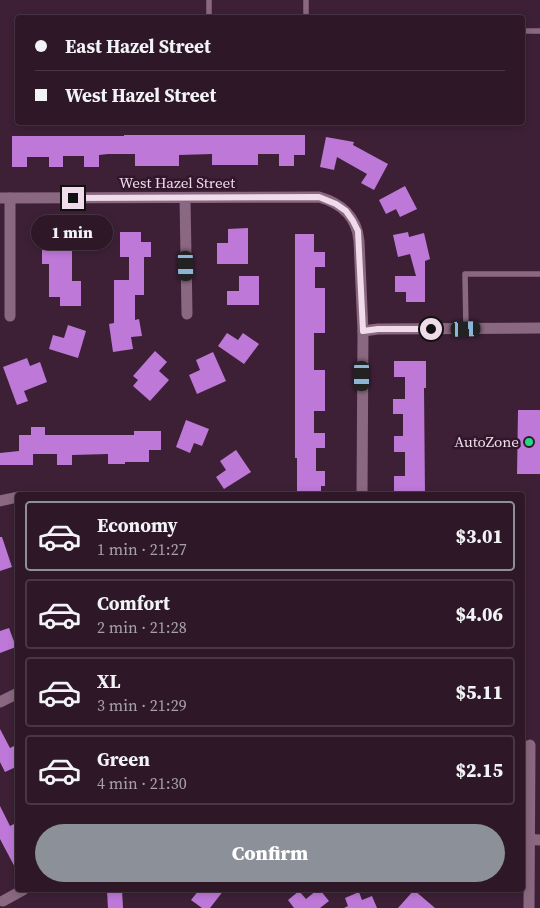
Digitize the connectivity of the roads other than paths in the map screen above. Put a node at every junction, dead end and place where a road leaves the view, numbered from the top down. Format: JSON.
{"nodes":[{"id":1,"x":209,"y":0,"type":"edge"},
{"id":2,"x":306,"y":0,"type":"edge"},
{"id":3,"x":210,"y":15,"type":"edge"},
{"id":4,"x":306,"y":15,"type":"edge"},
{"id":5,"x":525,"y":31,"type":"edge"},
{"id":6,"x":540,"y":31,"type":"edge"},
{"id":7,"x":5,"y":198,"type":"edge"},
{"id":8,"x":185,"y":198,"type":"junction"},
{"id":9,"x":540,"y":274,"type":"edge"},
{"id":10,"x":187,"y":314,"type":"dead end"},
{"id":11,"x":10,"y":316,"type":"dead end"},
{"id":12,"x":540,"y":328,"type":"edge"},
{"id":13,"x":466,"y":329,"type":"junction"},
{"id":14,"x":363,"y":331,"type":"junction"},
{"id":15,"x":362,"y":492,"type":"edge"},
{"id":16,"x":15,"y":498,"type":"edge"},
{"id":17,"x":0,"y":501,"type":"edge"},
{"id":18,"x":15,"y":694,"type":"edge"},
{"id":19,"x":0,"y":702,"type":"edge"},
{"id":20,"x":530,"y":745,"type":"dead end"},
{"id":21,"x":530,"y":839,"type":"edge"},
{"id":22,"x":20,"y":892,"type":"edge"},
{"id":23,"x":3,"y":902,"type":"edge"},
{"id":24,"x":528,"y":908,"type":"edge"}],
"edges":[{"from":1,"to":3,"type":"lane"},
{"from":2,"to":4,"type":"lane"},
{"from":5,"to":6,"type":"lane"},
{"from":7,"to":8,"type":"street","name":"West Hazel Street"},
{"from":7,"to":11,"type":"street"},
{"from":8,"to":10,"type":"street"},
{"from":8,"to":14,"type":"street","name":"West Hazel Street"},
{"from":9,"to":13,"type":"lane"},
{"from":12,"to":13,"type":"street"},
{"from":13,"to":14,"type":"street"},
{"from":14,"to":15,"type":"street"},
{"from":16,"to":17,"type":"street"},
{"from":18,"to":19,"type":"street"},
{"from":20,"to":21,"type":"street"},
{"from":21,"to":24,"type":"street"},
{"from":22,"to":23,"type":"street"}]}
